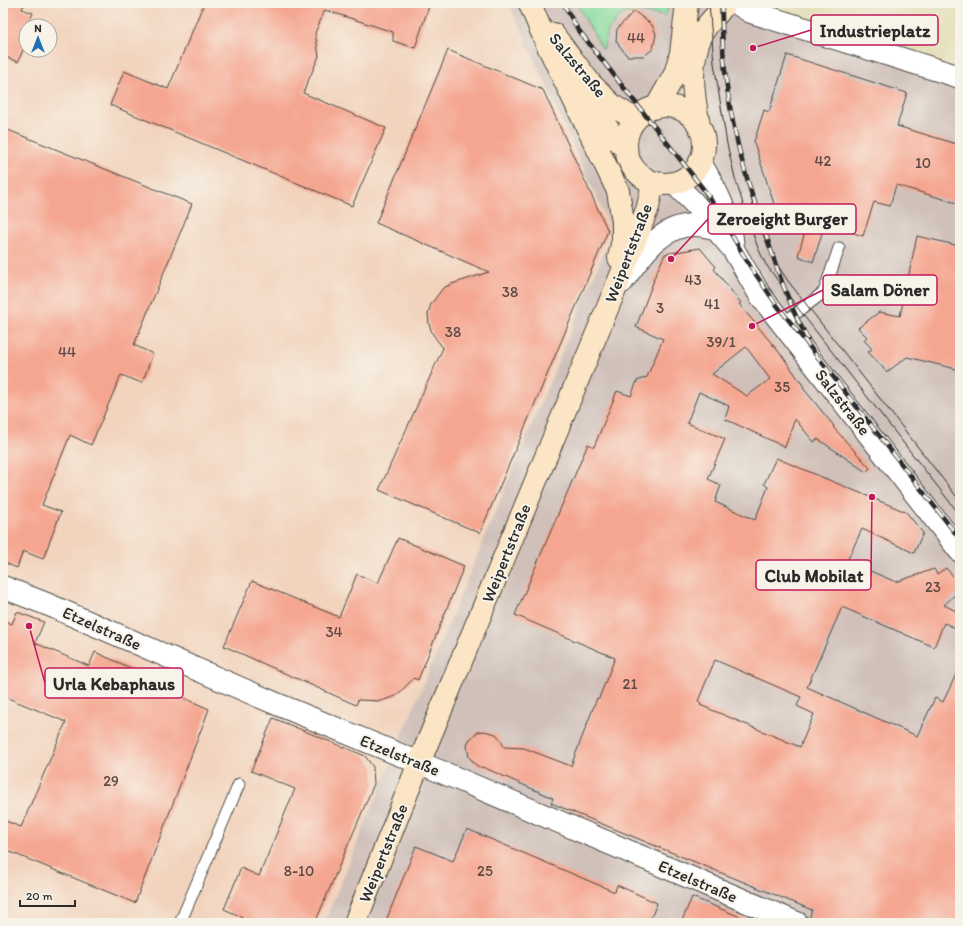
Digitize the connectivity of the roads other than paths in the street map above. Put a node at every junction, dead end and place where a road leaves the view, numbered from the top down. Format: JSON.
{"nodes":[{"id":1,"x":687,"y":3,"type":"edge"},
{"id":2,"x":725,"y":3,"type":"edge"},
{"id":3,"x":736,"y":3,"type":"edge"},
{"id":4,"x":530,"y":4,"type":"edge"},
{"id":5,"x":546,"y":42,"type":"junction"},
{"id":6,"x":960,"y":77,"type":"edge"},
{"id":7,"x":657,"y":106,"type":"junction"},
{"id":8,"x":634,"y":119,"type":"junction"},
{"id":9,"x":699,"y":125,"type":"junction"},
{"id":10,"x":625,"y":148,"type":"junction"},
{"id":11,"x":700,"y":162,"type":"junction"},
{"id":12,"x":664,"y":183,"type":"junction"},
{"id":13,"x":714,"y":228,"type":"junction"},
{"id":14,"x":839,"y":248,"type":"dead end"},
{"id":15,"x":733,"y":249,"type":"junction"},
{"id":16,"x":612,"y":296,"type":"junction"},
{"id":17,"x":782,"y":324,"type":"junction"},
{"id":18,"x":960,"y":551,"type":"edge"},
{"id":19,"x":3,"y":587,"type":"edge"},
{"id":20,"x":419,"y":763,"type":"junction"},
{"id":21,"x":239,"y":784,"type":"dead end"},
{"id":22,"x":180,"y":923,"type":"edge"},
{"id":23,"x":355,"y":923,"type":"edge"},
{"id":24,"x":797,"y":923,"type":"edge"}],
"edges":[{"from":1,"to":7,"type":"main road"},
{"from":2,"to":9,"type":"main road"},
{"from":3,"to":6,"type":"street"},
{"from":4,"to":5,"type":"main road"},
{"from":4,"to":8,"type":"main road","name":"Salzstraße"},
{"from":5,"to":10,"type":"main road"},
{"from":5,"to":16,"type":"main road"},
{"from":7,"to":8,"type":"main road"},
{"from":7,"to":9,"type":"main road"},
{"from":8,"to":10,"type":"main road"},
{"from":9,"to":11,"type":"main road"},
{"from":10,"to":12,"type":"main road"},
{"from":11,"to":12,"type":"main road"},
{"from":11,"to":15,"type":"street","name":"Salzstraße"},
{"from":12,"to":13,"type":"street","name":"Salzstraße"},
{"from":12,"to":16,"type":"main road","name":"Weipertstraße"},
{"from":13,"to":15,"type":"street","name":"Salzstraße"},
{"from":13,"to":16,"type":"street"},
{"from":14,"to":17,"type":"lane"},
{"from":15,"to":17,"type":"street","name":"Salzstraße"},
{"from":16,"to":20,"type":"main road","name":"Weipertstraße"},
{"from":17,"to":18,"type":"street","name":"Salzstraße"},
{"from":19,"to":20,"type":"street","name":"Etzelstraße"},
{"from":20,"to":23,"type":"main road","name":"Weipertstraße"},
{"from":20,"to":24,"type":"street","name":"Etzelstraße"},
{"from":21,"to":22,"type":"lane"}]}
